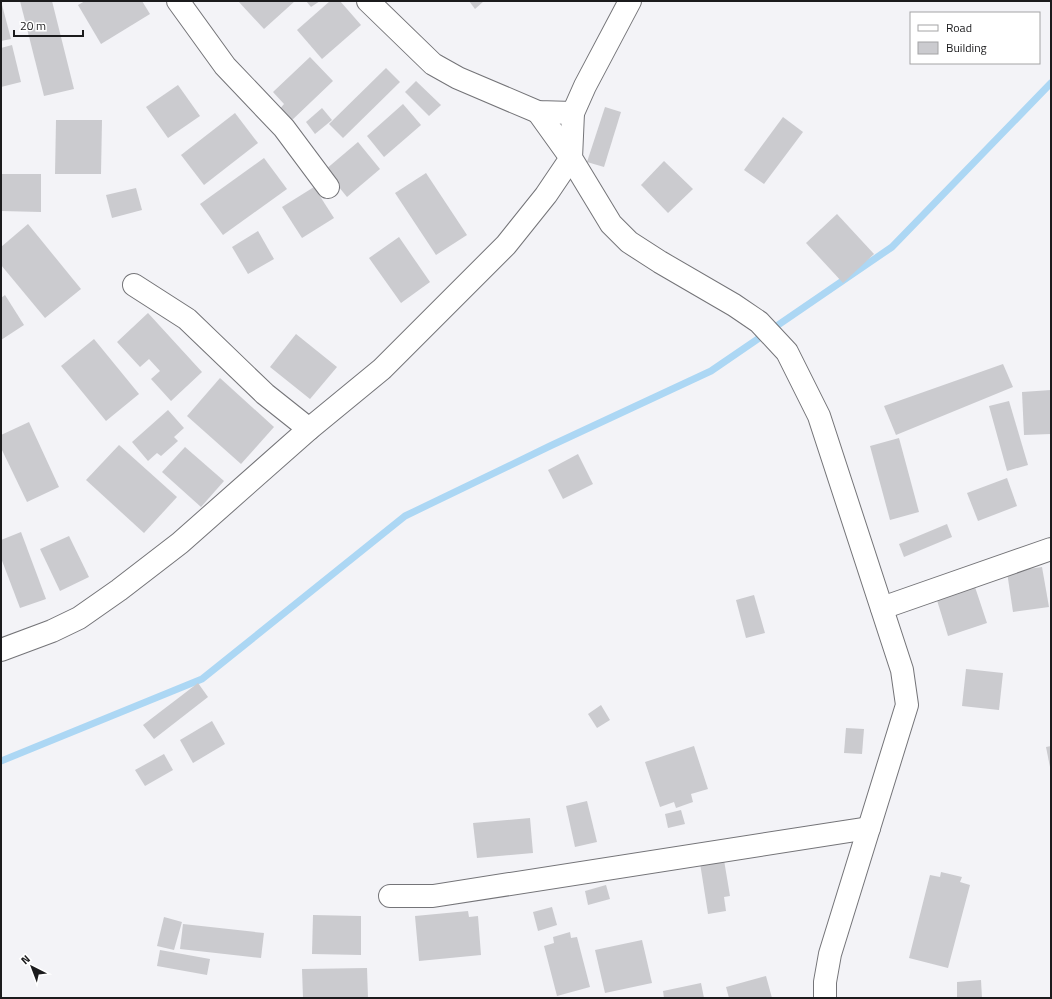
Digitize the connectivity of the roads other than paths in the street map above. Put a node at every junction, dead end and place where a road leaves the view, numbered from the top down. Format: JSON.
{"nodes":[{"id":1,"x":178,"y":1,"type":"edge"},
{"id":2,"x":368,"y":1,"type":"edge"},
{"id":3,"x":630,"y":1,"type":"edge"},
{"id":4,"x":538,"y":112,"type":"junction"},
{"id":5,"x":573,"y":113,"type":"junction"},
{"id":6,"x":571,"y":158,"type":"junction"},
{"id":7,"x":328,"y":187,"type":"dead end"},
{"id":8,"x":134,"y":285,"type":"dead end"},
{"id":9,"x":310,"y":429,"type":"junction"},
{"id":10,"x":1051,"y":549,"type":"edge"},
{"id":11,"x":882,"y":608,"type":"junction"},
{"id":12,"x":1,"y":650,"type":"edge"},
{"id":13,"x":870,"y":828,"type":"junction"},
{"id":14,"x":390,"y":896,"type":"dead end"},
{"id":15,"x":825,"y":998,"type":"edge"}],
"edges":[{"from":1,"to":7,"type":"street"},
{"from":2,"to":4,"type":"street"},
{"from":3,"to":5,"type":"street"},
{"from":4,"to":5,"type":"street"},
{"from":4,"to":6,"type":"street"},
{"from":5,"to":6,"type":"street"},
{"from":6,"to":9,"type":"street"},
{"from":6,"to":11,"type":"street"},
{"from":8,"to":9,"type":"street"},
{"from":9,"to":12,"type":"street"},
{"from":10,"to":11,"type":"street"},
{"from":11,"to":13,"type":"street"},
{"from":13,"to":14,"type":"street"},
{"from":13,"to":15,"type":"street"}]}
